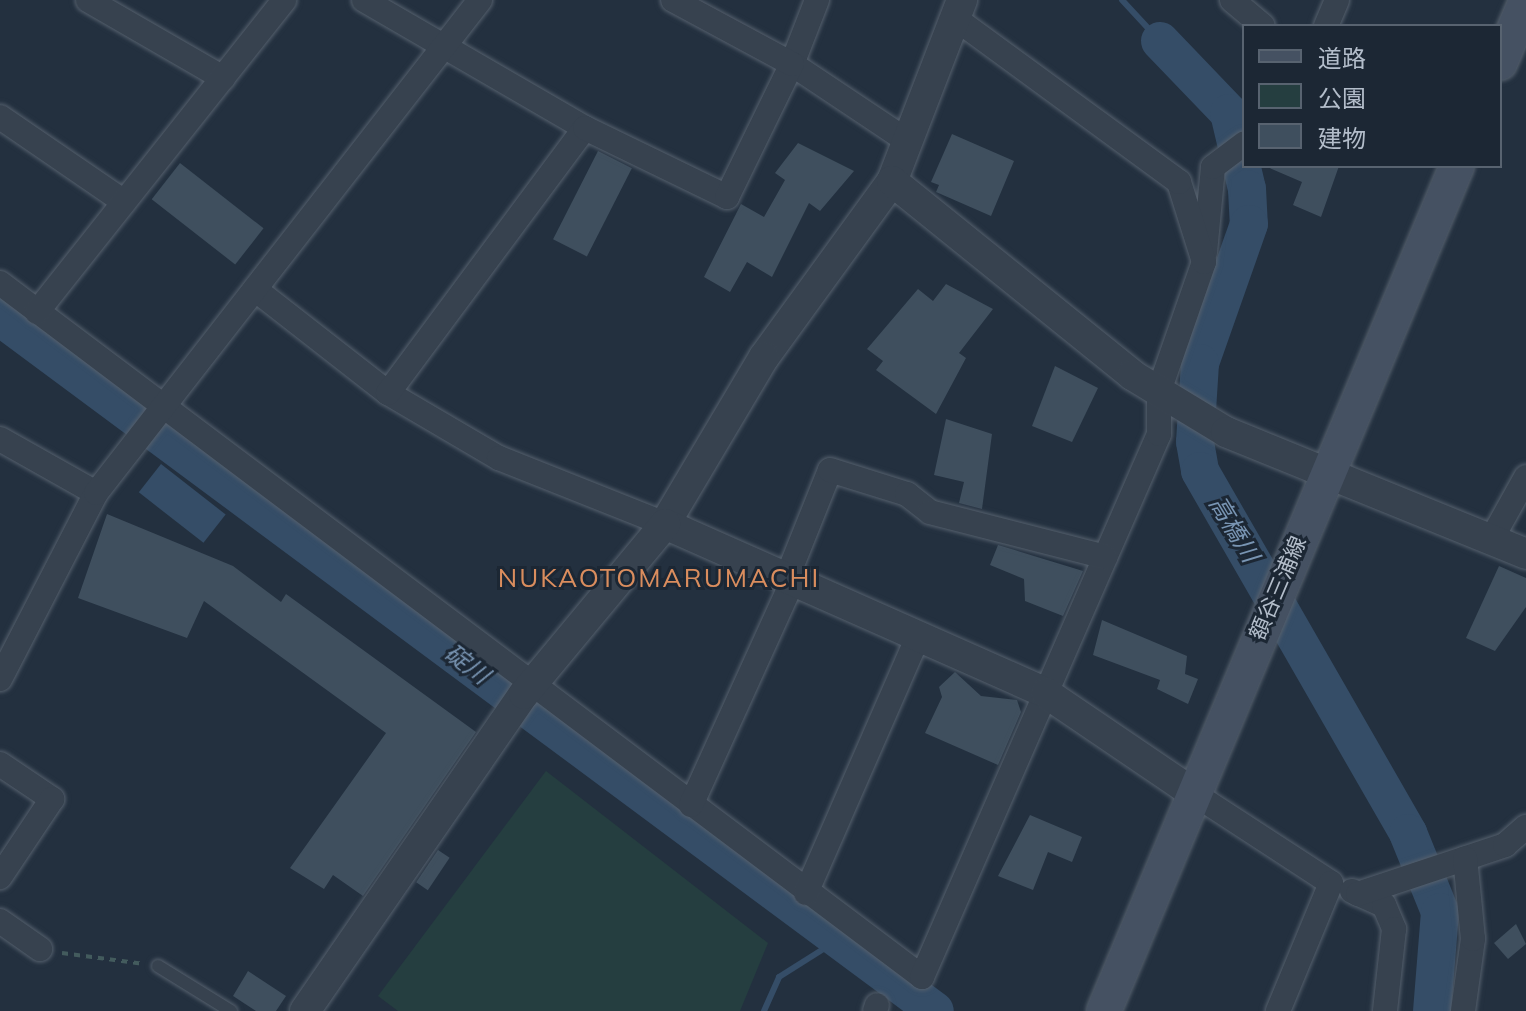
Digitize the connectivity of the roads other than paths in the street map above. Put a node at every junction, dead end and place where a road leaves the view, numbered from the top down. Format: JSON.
{"nodes":[{"id":1,"x":88,"y":0,"type":"edge"},
{"id":2,"x":284,"y":0,"type":"edge"},
{"id":3,"x":364,"y":0,"type":"edge"},
{"id":4,"x":480,"y":0,"type":"edge"},
{"id":5,"x":673,"y":0,"type":"edge"},
{"id":6,"x":817,"y":0,"type":"edge"},
{"id":7,"x":1232,"y":0,"type":"edge"},
{"id":8,"x":1337,"y":0,"type":"edge"},
{"id":9,"x":1526,"y":1,"type":"edge"},
{"id":10,"x":959,"y":9,"type":"edge"},
{"id":11,"x":1261,"y":24,"type":"edge"},
{"id":12,"x":1327,"y":24,"type":"edge"},
{"id":13,"x":441,"y":48,"type":"junction"},
{"id":14,"x":1502,"y":58,"type":"edge"},
{"id":15,"x":792,"y":64,"type":"junction"},
{"id":16,"x":223,"y":78,"type":"junction"},
{"id":17,"x":0,"y":117,"type":"edge"},
{"id":18,"x":585,"y":128,"type":"junction"},
{"id":19,"x":909,"y":142,"type":"junction"},
{"id":20,"x":1242,"y":145,"type":"edge"},
{"id":21,"x":1456,"y":168,"type":"edge"},
{"id":22,"x":892,"y":181,"type":"junction"},
{"id":23,"x":124,"y":202,"type":"junction"},
{"id":24,"x":1204,"y":262,"type":"junction"},
{"id":25,"x":0,"y":283,"type":"edge"},
{"id":26,"x":256,"y":290,"type":"junction"},
{"id":27,"x":37,"y":312,"type":"junction"},
{"id":28,"x":388,"y":393,"type":"junction"},
{"id":29,"x":1168,"y":397,"type":"junction"},
{"id":30,"x":151,"y":421,"type":"junction"},
{"id":31,"x":0,"y":439,"type":"edge"},
{"id":32,"x":1326,"y":477,"type":"junction"},
{"id":33,"x":1526,"y":477,"type":"edge"},
{"id":34,"x":96,"y":493,"type":"junction"},
{"id":35,"x":665,"y":524,"type":"junction"},
{"id":36,"x":1491,"y":540,"type":"junction"},
{"id":37,"x":1526,"y":554,"type":"edge"},
{"id":38,"x":1105,"y":557,"type":"junction"},
{"id":39,"x":789,"y":581,"type":"junction"},
{"id":40,"x":917,"y":639,"type":"junction"},
{"id":41,"x":0,"y":679,"type":"edge"},
{"id":42,"x":1046,"y":693,"type":"junction"},
{"id":43,"x":523,"y":696,"type":"junction"},
{"id":44,"x":0,"y":764,"type":"edge"},
{"id":45,"x":1196,"y":795,"type":"junction"},
{"id":46,"x":691,"y":805,"type":"junction"},
{"id":47,"x":1526,"y":827,"type":"edge"},
{"id":48,"x":1456,"y":861,"type":"junction"},
{"id":49,"x":0,"y":877,"type":"edge"},
{"id":50,"x":1331,"y":883,"type":"junction"},
{"id":51,"x":806,"y":893,"type":"junction"},
{"id":52,"x":1358,"y":894,"type":"junction"},
{"id":53,"x":0,"y":921,"type":"edge"},
{"id":54,"x":40,"y":949,"type":"road end"},
{"id":55,"x":158,"y":966,"type":"road end"},
{"id":56,"x":231,"y":1011,"type":"edge"},
{"id":57,"x":305,"y":1011,"type":"edge"},
{"id":58,"x":1104,"y":1011,"type":"edge"},
{"id":59,"x":1278,"y":1011,"type":"edge"},
{"id":60,"x":1385,"y":1011,"type":"edge"},
{"id":61,"x":1463,"y":1011,"type":"edge"}],
"edges":[{"from":1,"to":16,"type":"street"},
{"from":2,"to":16,"type":"street"},
{"from":3,"to":13,"type":"street"},
{"from":4,"to":13,"type":"street"},
{"from":5,"to":15,"type":"street"},
{"from":6,"to":15,"type":"street"},
{"from":7,"to":11,"type":"street"},
{"from":8,"to":12,"type":"street"},
{"from":9,"to":14,"type":"main road"},
{"from":10,"to":19,"type":"street"},
{"from":10,"to":24,"type":"street"},
{"from":13,"to":18,"type":"street"},
{"from":13,"to":26,"type":"street"},
{"from":15,"to":18,"type":"street"},
{"from":15,"to":19,"type":"street"},
{"from":16,"to":23,"type":"street"},
{"from":17,"to":23,"type":"street"},
{"from":18,"to":28,"type":"street"},
{"from":19,"to":22,"type":"street"},
{"from":20,"to":24,"type":"street"},
{"from":21,"to":32,"type":"main road","name":"額谷三浦線"},
{"from":22,"to":29,"type":"street"},
{"from":22,"to":35,"type":"street"},
{"from":23,"to":27,"type":"street"},
{"from":24,"to":29,"type":"street"},
{"from":25,"to":27,"type":"street"},
{"from":26,"to":28,"type":"street"},
{"from":26,"to":30,"type":"street"},
{"from":27,"to":30,"type":"street"},
{"from":28,"to":35,"type":"street"},
{"from":29,"to":32,"type":"street"},
{"from":29,"to":38,"type":"street"},
{"from":30,"to":34,"type":"street"},
{"from":30,"to":43,"type":"street"},
{"from":31,"to":34,"type":"street"},
{"from":32,"to":36,"type":"street"},
{"from":32,"to":45,"type":"main road","name":"額谷三浦線"},
{"from":33,"to":36,"type":"street"},
{"from":34,"to":41,"type":"street"},
{"from":35,"to":39,"type":"street"},
{"from":35,"to":43,"type":"street"},
{"from":36,"to":37,"type":"street"},
{"from":38,"to":39,"type":"street"},
{"from":38,"to":42,"type":"street"},
{"from":39,"to":40,"type":"street"},
{"from":39,"to":46,"type":"street"},
{"from":40,"to":42,"type":"street"},
{"from":40,"to":51,"type":"street"},
{"from":42,"to":45,"type":"street"},
{"from":42,"to":51,"type":"street"},
{"from":43,"to":46,"type":"street"},
{"from":43,"to":57,"type":"street"},
{"from":44,"to":49,"type":"street"},
{"from":45,"to":50,"type":"street"},
{"from":45,"to":58,"type":"main road","name":"額谷三浦線"},
{"from":46,"to":51,"type":"street"},
{"from":47,"to":48,"type":"street"},
{"from":48,"to":52,"type":"street"},
{"from":48,"to":61,"type":"street"},
{"from":50,"to":52,"type":"street"},
{"from":50,"to":59,"type":"street"},
{"from":52,"to":60,"type":"street"},
{"from":53,"to":54,"type":"street"},
{"from":55,"to":56,"type":"lane"}]}
